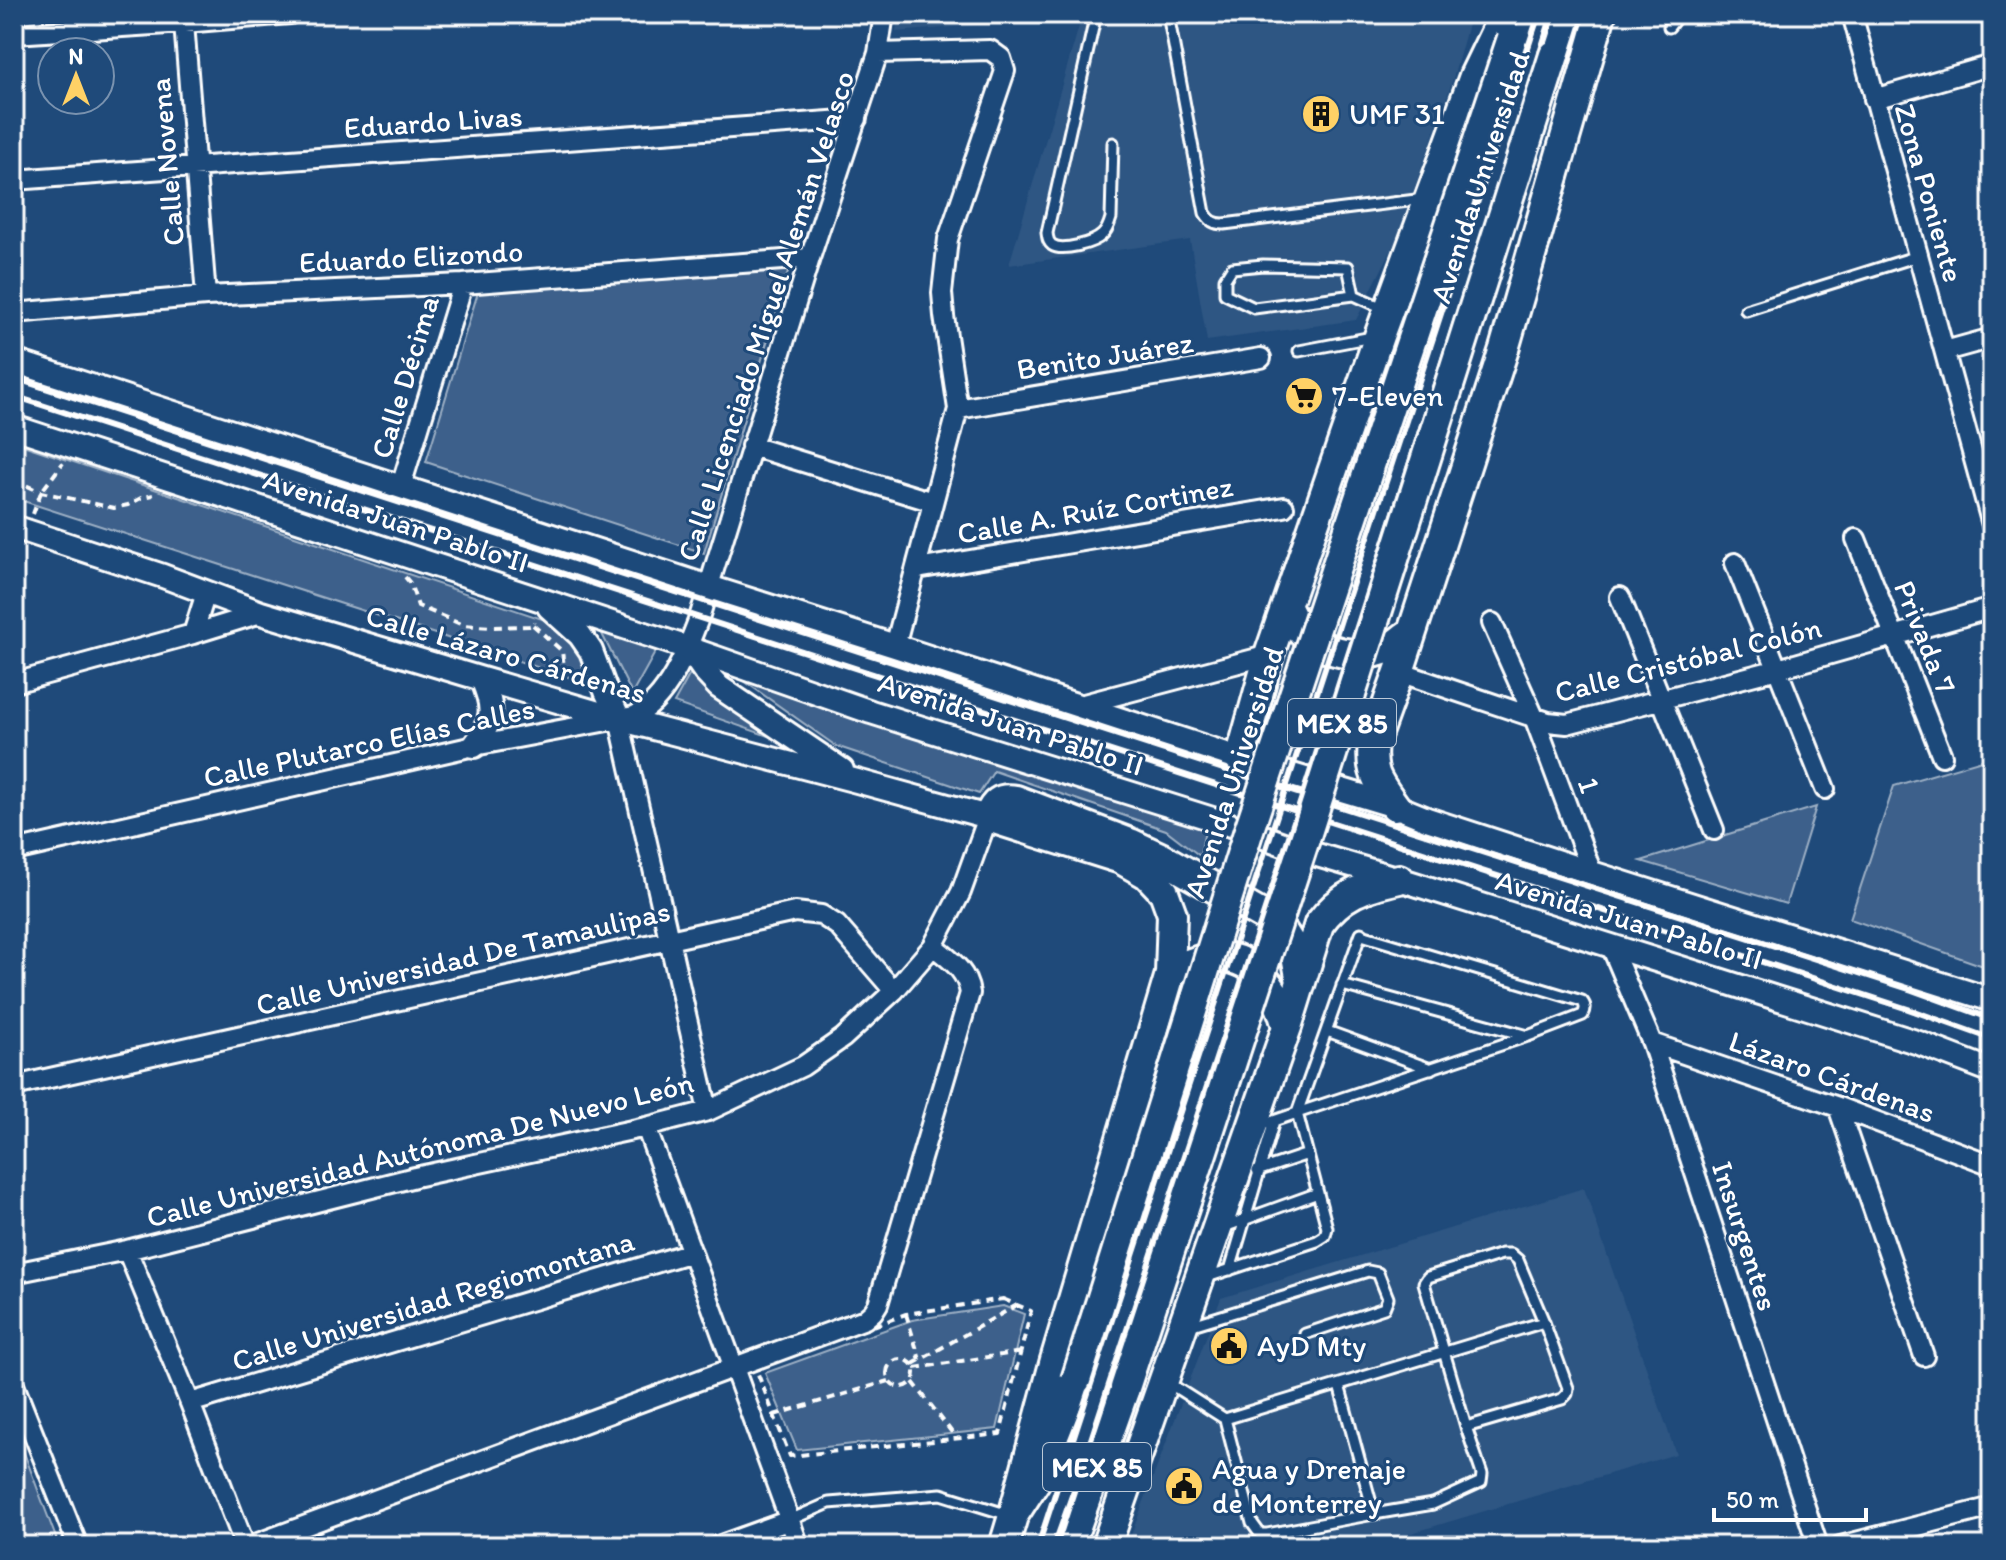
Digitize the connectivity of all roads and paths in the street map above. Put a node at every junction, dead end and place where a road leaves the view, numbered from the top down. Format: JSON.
{"nodes":[{"id":1,"x":290,"y":14,"type":"edge"},
{"id":2,"x":884,"y":14,"type":"edge"},
{"id":3,"x":1096,"y":14,"type":"edge"},
{"id":4,"x":1567,"y":14,"type":"edge"},
{"id":5,"x":1601,"y":14,"type":"edge"},
{"id":6,"x":1679,"y":14,"type":"edge"},
{"id":7,"x":1852,"y":14,"type":"edge"},
{"id":8,"x":141,"y":19,"type":"edge"},
{"id":9,"x":1512,"y":22,"type":"edge"},
{"id":10,"x":184,"y":23,"type":"junction"},
{"id":11,"x":1170,"y":25,"type":"dead end"},
{"id":12,"x":1669,"y":27,"type":"dead end"},
{"id":13,"x":14,"y":34,"type":"edge"},
{"id":14,"x":878,"y":53,"type":"junction"},
{"id":15,"x":1992,"y":65,"type":"edge"},
{"id":16,"x":1874,"y":99,"type":"junction"},
{"id":17,"x":857,"y":119,"type":"junction"},
{"id":18,"x":1113,"y":143,"type":"dead end"},
{"id":19,"x":195,"y":167,"type":"junction"},
{"id":20,"x":14,"y":180,"type":"edge"},
{"id":21,"x":1429,"y":199,"type":"junction"},
{"id":22,"x":1918,"y":256,"type":"junction"},
{"id":23,"x":810,"y":258,"type":"junction"},
{"id":24,"x":463,"y":284,"type":"junction"},
{"id":25,"x":1354,"y":295,"type":"junction"},
{"id":26,"x":206,"y":296,"type":"junction"},
{"id":27,"x":1746,"y":310,"type":"dead end"},
{"id":28,"x":14,"y":313,"type":"edge"},
{"id":29,"x":1384,"y":323,"type":"junction"},
{"id":30,"x":1992,"y":338,"type":"edge"},
{"id":31,"x":1299,"y":351,"type":"dead end"},
{"id":32,"x":1945,"y":351,"type":"junction"},
{"id":33,"x":1261,"y":358,"type":"dead end"},
{"id":34,"x":14,"y":361,"type":"edge"},
{"id":35,"x":958,"y":409,"type":"junction"},
{"id":36,"x":14,"y":427,"type":"edge"},
{"id":37,"x":751,"y":446,"type":"junction"},
{"id":38,"x":78,"y":448,"type":"junction"},
{"id":39,"x":14,"y":480,"type":"edge"},
{"id":40,"x":401,"y":486,"type":"junction"},
{"id":41,"x":41,"y":492,"type":"junction"},
{"id":42,"x":166,"y":500,"type":"dead end"},
{"id":43,"x":933,"y":502,"type":"junction"},
{"id":44,"x":1284,"y":507,"type":"dead end"},
{"id":45,"x":1992,"y":525,"type":"edge"},
{"id":46,"x":20,"y":529,"type":"edge"},
{"id":47,"x":1856,"y":539,"type":"dead end"},
{"id":48,"x":1735,"y":563,"type":"dead end"},
{"id":49,"x":917,"y":569,"type":"junction"},
{"id":50,"x":405,"y":577,"type":"dead end"},
{"id":51,"x":709,"y":587,"type":"junction"},
{"id":52,"x":206,"y":593,"type":"junction"},
{"id":53,"x":1620,"y":597,"type":"dead end"},
{"id":54,"x":534,"y":598,"type":"junction"},
{"id":55,"x":1286,"y":606,"type":"junction"},
{"id":56,"x":1992,"y":608,"type":"edge"},
{"id":57,"x":261,"y":613,"type":"junction"},
{"id":58,"x":1492,"y":623,"type":"dead end"},
{"id":59,"x":533,"y":625,"type":"junction"},
{"id":60,"x":1412,"y":632,"type":"junction"},
{"id":61,"x":193,"y":634,"type":"junction"},
{"id":62,"x":1894,"y":636,"type":"junction"},
{"id":63,"x":895,"y":646,"type":"junction"},
{"id":64,"x":688,"y":648,"type":"junction"},
{"id":65,"x":1269,"y":655,"type":"junction"},
{"id":66,"x":1778,"y":669,"type":"junction"},
{"id":67,"x":1399,"y":672,"type":"junction"},
{"id":68,"x":482,"y":679,"type":"junction"},
{"id":69,"x":14,"y":683,"type":"edge"},
{"id":70,"x":518,"y":690,"type":"junction"},
{"id":71,"x":1662,"y":699,"type":"junction"},
{"id":72,"x":1076,"y":706,"type":"junction"},
{"id":73,"x":1534,"y":717,"type":"junction"},
{"id":74,"x":619,"y":719,"type":"junction"},
{"id":75,"x":474,"y":746,"type":"junction"},
{"id":76,"x":1942,"y":756,"type":"dead end"},
{"id":77,"x":1240,"y":759,"type":"junction"},
{"id":78,"x":857,"y":781,"type":"junction"},
{"id":79,"x":1825,"y":789,"type":"dead end"},
{"id":80,"x":1395,"y":806,"type":"junction"},
{"id":81,"x":988,"y":817,"type":"junction"},
{"id":82,"x":1714,"y":830,"type":"dead end"},
{"id":83,"x":14,"y":851,"type":"edge"},
{"id":84,"x":1592,"y":873,"type":"junction"},
{"id":85,"x":1399,"y":879,"type":"junction"},
{"id":86,"x":668,"y":941,"type":"junction"},
{"id":87,"x":933,"y":946,"type":"junction"},
{"id":88,"x":1611,"y":946,"type":"junction"},
{"id":89,"x":1170,"y":974,"type":"junction"},
{"id":90,"x":1301,"y":982,"type":"junction"},
{"id":91,"x":1342,"y":985,"type":"junction"},
{"id":92,"x":894,"y":991,"type":"junction"},
{"id":93,"x":1992,"y":1000,"type":"edge"},
{"id":94,"x":1287,"y":1027,"type":"junction"},
{"id":95,"x":1327,"y":1031,"type":"junction"},
{"id":96,"x":1528,"y":1036,"type":"junction"},
{"id":97,"x":1652,"y":1043,"type":"junction"},
{"id":98,"x":1431,"y":1069,"type":"junction"},
{"id":99,"x":1992,"y":1071,"type":"edge"},
{"id":100,"x":14,"y":1086,"type":"edge"},
{"id":101,"x":1838,"y":1107,"type":"junction"},
{"id":102,"x":708,"y":1111,"type":"junction"},
{"id":103,"x":1297,"y":1113,"type":"junction"},
{"id":104,"x":1263,"y":1124,"type":"junction"},
{"id":105,"x":646,"y":1127,"type":"junction"},
{"id":106,"x":1308,"y":1154,"type":"junction"},
{"id":107,"x":1992,"y":1165,"type":"edge"},
{"id":108,"x":1247,"y":1174,"type":"junction"},
{"id":109,"x":1318,"y":1193,"type":"junction"},
{"id":110,"x":1245,"y":1219,"type":"junction"},
{"id":111,"x":1217,"y":1229,"type":"junction"},
{"id":112,"x":127,"y":1250,"type":"junction"},
{"id":113,"x":692,"y":1252,"type":"junction"},
{"id":114,"x":1230,"y":1270,"type":"junction"},
{"id":115,"x":14,"y":1273,"type":"edge"},
{"id":116,"x":1199,"y":1279,"type":"junction"},
{"id":117,"x":1017,"y":1305,"type":"junction"},
{"id":118,"x":906,"y":1314,"type":"junction"},
{"id":119,"x":1544,"y":1322,"type":"junction"},
{"id":120,"x":1182,"y":1328,"type":"junction"},
{"id":121,"x":1305,"y":1334,"type":"dead end"},
{"id":122,"x":1021,"y":1352,"type":"junction"},
{"id":123,"x":1445,"y":1353,"type":"junction"},
{"id":124,"x":1924,"y":1356,"type":"dead end"},
{"id":125,"x":920,"y":1360,"type":"junction"},
{"id":126,"x":914,"y":1366,"type":"junction"},
{"id":127,"x":734,"y":1369,"type":"junction"},
{"id":128,"x":1164,"y":1380,"type":"junction"},
{"id":129,"x":889,"y":1381,"type":"junction"},
{"id":130,"x":913,"y":1382,"type":"junction"},
{"id":131,"x":14,"y":1385,"type":"edge"},
{"id":132,"x":1339,"y":1385,"type":"junction"},
{"id":133,"x":190,"y":1403,"type":"junction"},
{"id":134,"x":774,"y":1415,"type":"junction"},
{"id":135,"x":1225,"y":1419,"type":"junction"},
{"id":136,"x":1466,"y":1427,"type":"junction"},
{"id":137,"x":957,"y":1439,"type":"junction"},
{"id":138,"x":1992,"y":1507,"type":"edge"},
{"id":139,"x":1374,"y":1514,"type":"junction"},
{"id":140,"x":1013,"y":1516,"type":"junction"},
{"id":141,"x":790,"y":1520,"type":"junction"},
{"id":142,"x":78,"y":1546,"type":"edge"},
{"id":143,"x":248,"y":1546,"type":"edge"},
{"id":144,"x":718,"y":1546,"type":"edge"},
{"id":145,"x":799,"y":1546,"type":"edge"},
{"id":146,"x":1004,"y":1546,"type":"edge"},
{"id":147,"x":1069,"y":1546,"type":"edge"},
{"id":148,"x":1106,"y":1546,"type":"edge"},
{"id":149,"x":1818,"y":1546,"type":"edge"},
{"id":150,"x":1840,"y":1546,"type":"edge"}],
"edges":[{"from":1,"to":10,"type":"street"},
{"from":2,"to":14,"type":"street","name":"Calle Licenciado Miguel Alemán Velasco"},
{"from":3,"to":18,"type":"lane"},
{"from":4,"to":147,"type":"highway","name":"Avenida Universidad","number":"MEX 85","bridge":true},
{"from":5,"to":60,"type":"highway"},
{"from":6,"to":12,"type":"lane"},
{"from":7,"to":16,"type":"street","name":"Zona Poniente"},
{"from":8,"to":10,"type":"street"},
{"from":8,"to":13,"type":"street"},
{"from":9,"to":21,"type":"highway"},
{"from":9,"to":140,"type":"highway","name":"Avenida Universidad","number":"MEX 85","bridge":true},
{"from":10,"to":19,"type":"street","name":"Calle Novena"},
{"from":11,"to":21,"type":"lane"},
{"from":14,"to":17,"type":"street","name":"Calle Licenciado Miguel Alemán Velasco"},
{"from":14,"to":35,"type":"street"},
{"from":15,"to":16,"type":"street"},
{"from":16,"to":22,"type":"street","name":"Zona Poniente"},
{"from":17,"to":19,"type":"street","name":"Eduardo Livas"},
{"from":17,"to":23,"type":"street","name":"Calle Licenciado Miguel Alemán Velasco"},
{"from":19,"to":20,"type":"street","name":"Eduardo Livas"},
{"from":19,"to":26,"type":"street","name":"Calle Novena"},
{"from":21,"to":29,"type":"highway"},
{"from":22,"to":27,"type":"lane"},
{"from":22,"to":32,"type":"street","name":"Zona Poniente"},
{"from":23,"to":24,"type":"street","name":"Eduardo Elizondo"},
{"from":23,"to":37,"type":"street","name":"Calle Licenciado Miguel Alemán Velasco"},
{"from":24,"to":26,"type":"street","name":"Eduardo Elizondo"},
{"from":24,"to":40,"type":"street","name":"Calle Décima"},
{"from":25,"to":25,"type":"lane"},
{"from":25,"to":29,"type":"lane"},
{"from":26,"to":28,"type":"street","name":"Eduardo Elizondo"},
{"from":29,"to":31,"type":"lane"},
{"from":29,"to":55,"type":"highway"},
{"from":30,"to":32,"type":"street"},
{"from":32,"to":45,"type":"street","name":"Zona Poniente"},
{"from":33,"to":35,"type":"street","name":"Benito Juárez"},
{"from":34,"to":40,"type":"street","name":"Avenida Juan Pablo II"},
{"from":35,"to":43,"type":"street"},
{"from":36,"to":38,"type":"street","name":"Avenida Juan Pablo II"},
{"from":37,"to":43,"type":"street"},
{"from":37,"to":51,"type":"street","name":"Calle Licenciado Miguel Alemán Velasco"},
{"from":38,"to":41,"type":"path"},
{"from":38,"to":54,"type":"street","name":"Avenida Juan Pablo II"},
{"from":39,"to":41,"type":"path"},
{"from":40,"to":51,"type":"street","name":"Avenida Juan Pablo II"},
{"from":41,"to":42,"type":"path"},
{"from":41,"to":46,"type":"path"},
{"from":43,"to":49,"type":"street"},
{"from":44,"to":49,"type":"street","name":"Calle A. Ruíz Cortinez"},
{"from":46,"to":52,"type":"street","name":"Calle Lázaro Cárdenas"},
{"from":47,"to":62,"type":"street","name":"Privada 7"},
{"from":48,"to":66,"type":"street"},
{"from":49,"to":63,"type":"street"},
{"from":50,"to":59,"type":"path"},
{"from":51,"to":63,"type":"street","name":"Avenida Juan Pablo II"},
{"from":51,"to":64,"type":"street","name":"Calle Plutarco Elías Calles"},
{"from":52,"to":57,"type":"street","name":"Calle Lázaro Cárdenas"},
{"from":52,"to":61,"type":"street"},
{"from":53,"to":71,"type":"street"},
{"from":54,"to":59,"type":"path"},
{"from":54,"to":64,"type":"street","name":"Avenida Juan Pablo II"},
{"from":54,"to":74,"type":"street"},
{"from":55,"to":60,"type":"highway"},
{"from":55,"to":65,"type":"highway"},
{"from":56,"to":62,"type":"street","name":"Calle Cristóbal Colón"},
{"from":57,"to":61,"type":"street"},
{"from":57,"to":68,"type":"street","name":"Calle Lázaro Cárdenas"},
{"from":58,"to":73,"type":"street","name":"1"},
{"from":59,"to":70,"type":"path"},
{"from":60,"to":67,"type":"highway"},
{"from":61,"to":69,"type":"street"},
{"from":62,"to":66,"type":"street","name":"Calle Cristóbal Colón"},
{"from":62,"to":76,"type":"street","name":"Privada 7"},
{"from":63,"to":72,"type":"street","name":"Avenida Juan Pablo II"},
{"from":64,"to":74,"type":"street","name":"Calle Plutarco Elías Calles"},
{"from":64,"to":78,"type":"street"},
{"from":64,"to":85,"type":"street","name":"Avenida Juan Pablo II"},
{"from":65,"to":72,"type":"street"},
{"from":65,"to":77,"type":"highway"},
{"from":66,"to":71,"type":"street","name":"Calle Cristóbal Colón"},
{"from":66,"to":79,"type":"street"},
{"from":67,"to":73,"type":"street","name":"Calle Cristóbal Colón"},
{"from":67,"to":80,"type":"highway"},
{"from":68,"to":70,"type":"street","name":"Calle Lázaro Cárdenas"},
{"from":68,"to":75,"type":"street"},
{"from":70,"to":74,"type":"street","name":"Calle Lázaro Cárdenas"},
{"from":71,"to":73,"type":"street","name":"Calle Cristóbal Colón"},
{"from":71,"to":82,"type":"street"},
{"from":72,"to":77,"type":"street","name":"Avenida Juan Pablo II"},
{"from":73,"to":84,"type":"street","name":"1"},
{"from":74,"to":75,"type":"street","name":"Calle Plutarco Elías Calles"},
{"from":74,"to":78,"type":"street","name":"Calle Lázaro Cárdenas"},
{"from":74,"to":86,"type":"street"},
{"from":75,"to":83,"type":"street","name":"Calle Plutarco Elías Calles"},
{"from":77,"to":80,"type":"street","name":"Avenida Juan Pablo II"},
{"from":78,"to":81,"type":"street","name":"Calle Lázaro Cárdenas"},
{"from":80,"to":84,"type":"street","name":"Avenida Juan Pablo II"},
{"from":81,"to":87,"type":"street","name":"Calle Universidad Autónoma De Nuevo León"},
{"from":81,"to":89,"type":"highway"},
{"from":81,"to":90,"type":"highway"},
{"from":84,"to":93,"type":"street","name":"Avenida Juan Pablo II"},
{"from":85,"to":88,"type":"street","name":"Avenida Juan Pablo II"},
{"from":85,"to":90,"type":"highway"},
{"from":86,"to":92,"type":"street","name":"Calle Universidad De Tamaulipas"},
{"from":86,"to":100,"type":"street","name":"Calle Universidad De Tamaulipas"},
{"from":86,"to":102,"type":"street"},
{"from":87,"to":92,"type":"street","name":"Calle Universidad Autónoma De Nuevo León"},
{"from":87,"to":127,"type":"street"},
{"from":88,"to":97,"type":"street","name":"Insurgentes"},
{"from":88,"to":99,"type":"street","name":"Avenida Juan Pablo II"},
{"from":89,"to":94,"type":"highway"},
{"from":89,"to":140,"type":"highway"},
{"from":90,"to":94,"type":"highway"},
{"from":91,"to":95,"type":"lane"},
{"from":91,"to":96,"type":"lane"},
{"from":91,"to":96,"type":"lane"},
{"from":92,"to":102,"type":"street","name":"Calle Universidad Autónoma De Nuevo León"},
{"from":94,"to":104,"type":"highway"},
{"from":95,"to":98,"type":"lane"},
{"from":95,"to":103,"type":"lane"},
{"from":96,"to":98,"type":"lane"},
{"from":97,"to":101,"type":"street","name":"Lázaro Cárdenas"},
{"from":97,"to":149,"type":"street","name":"Insurgentes"},
{"from":98,"to":103,"type":"lane"},
{"from":101,"to":107,"type":"street","name":"Lázaro Cárdenas"},
{"from":101,"to":124,"type":"street"},
{"from":102,"to":105,"type":"street","name":"Calle Universidad Autónoma De Nuevo León"},
{"from":103,"to":104,"type":"lane"},
{"from":103,"to":106,"type":"lane"},
{"from":104,"to":108,"type":"highway"},
{"from":105,"to":112,"type":"street","name":"Calle Universidad Autónoma De Nuevo León"},
{"from":105,"to":113,"type":"street"},
{"from":106,"to":108,"type":"lane"},
{"from":106,"to":109,"type":"lane"},
{"from":108,"to":110,"type":"lane"},
{"from":108,"to":111,"type":"highway"},
{"from":109,"to":110,"type":"lane"},
{"from":109,"to":114,"type":"lane"},
{"from":110,"to":111,"type":"lane"},
{"from":110,"to":114,"type":"lane"},
{"from":111,"to":116,"type":"highway"},
{"from":112,"to":115,"type":"street","name":"Calle Universidad Autónoma De Nuevo León"},
{"from":112,"to":133,"type":"street"},
{"from":113,"to":127,"type":"street"},
{"from":113,"to":133,"type":"street","name":"Calle Universidad Regiomontana"},
{"from":114,"to":116,"type":"lane"},
{"from":116,"to":120,"type":"highway"},
{"from":117,"to":118,"type":"path"},
{"from":117,"to":122,"type":"path"},
{"from":117,"to":125,"type":"path"},
{"from":118,"to":125,"type":"path"},
{"from":118,"to":134,"type":"path"},
{"from":119,"to":123,"type":"lane"},
{"from":119,"to":123,"type":"lane"},
{"from":119,"to":136,"type":"lane"},
{"from":120,"to":121,"type":"lane"},
{"from":120,"to":128,"type":"highway"},
{"from":122,"to":126,"type":"path"},
{"from":122,"to":137,"type":"path"},
{"from":123,"to":132,"type":"lane"},
{"from":123,"to":136,"type":"lane"},
{"from":125,"to":126,"type":"path"},
{"from":126,"to":129,"type":"path"},
{"from":126,"to":130,"type":"path"},
{"from":127,"to":141,"type":"street"},
{"from":127,"to":143,"type":"street"},
{"from":128,"to":135,"type":"lane"},
{"from":128,"to":148,"type":"highway"},
{"from":129,"to":130,"type":"path"},
{"from":129,"to":134,"type":"path"},
{"from":130,"to":137,"type":"path"},
{"from":131,"to":142,"type":"street"},
{"from":132,"to":135,"type":"lane"},
{"from":132,"to":139,"type":"lane"},
{"from":133,"to":143,"type":"street"},
{"from":134,"to":137,"type":"path"},
{"from":135,"to":139,"type":"lane"},
{"from":136,"to":139,"type":"lane"},
{"from":138,"to":150,"type":"street"},
{"from":140,"to":141,"type":"lane"},
{"from":140,"to":146,"type":"highway","name":"Avenida Universidad","number":"MEX 85"},
{"from":141,"to":144,"type":"street"},
{"from":141,"to":145,"type":"street"}]}
